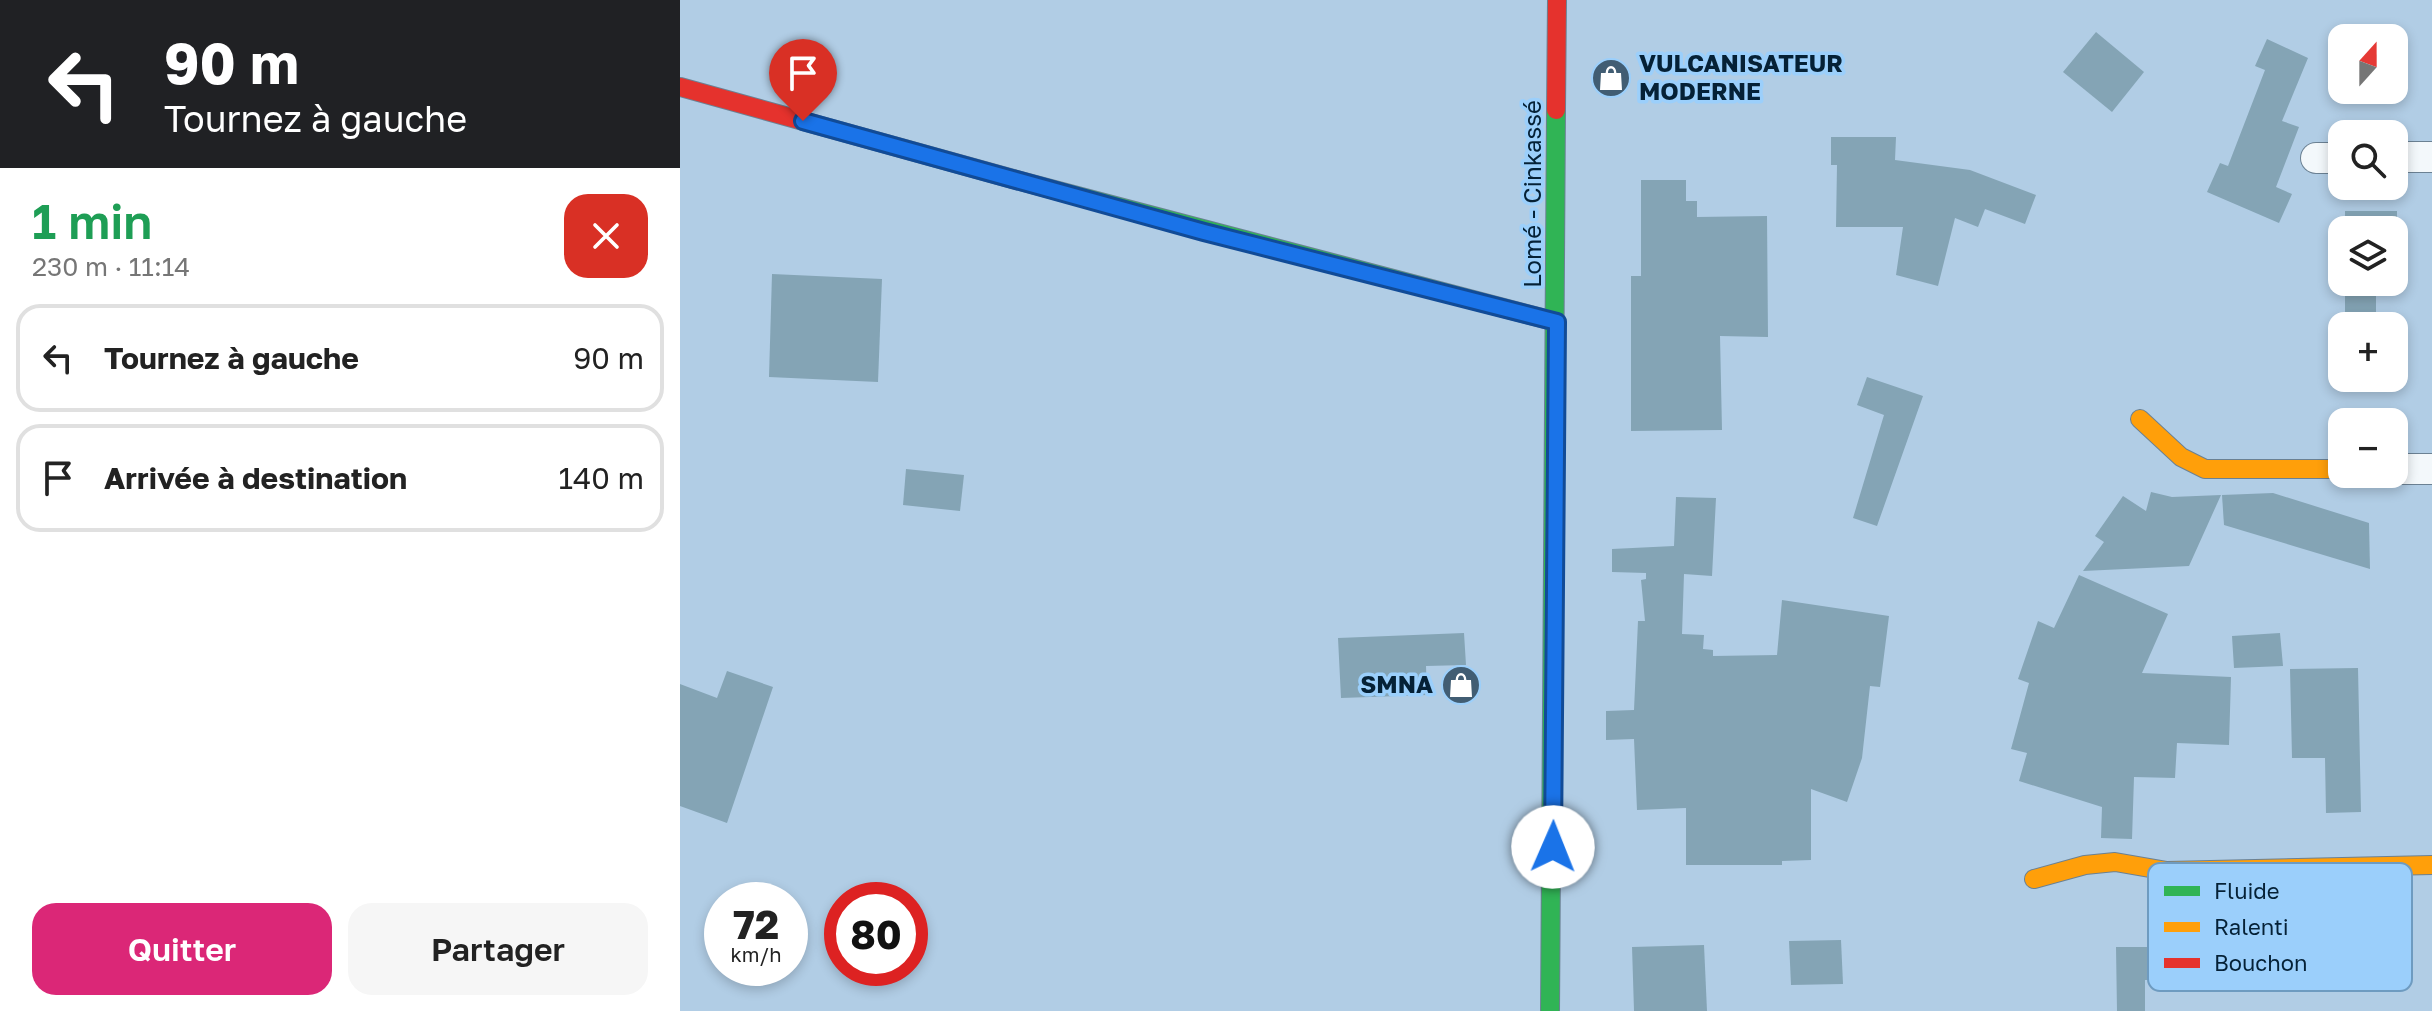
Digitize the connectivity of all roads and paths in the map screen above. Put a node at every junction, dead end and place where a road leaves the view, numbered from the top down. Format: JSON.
{"nodes":[{"id":1,"x":1557,"y":0,"type":"edge"},
{"id":2,"x":680,"y":87,"type":"edge"},
{"id":3,"x":2408,"y":157,"type":"edge"},
{"id":4,"x":2432,"y":157,"type":"edge"},
{"id":5,"x":1557,"y":322,"type":"junction"},
{"id":6,"x":2140,"y":419,"type":"dead end"},
{"id":7,"x":2328,"y":469,"type":"edge"},
{"id":8,"x":2408,"y":469,"type":"edge"},
{"id":9,"x":2432,"y":469,"type":"edge"},
{"id":10,"x":2148,"y":865,"type":"edge"},
{"id":11,"x":2412,"y":865,"type":"edge"},
{"id":12,"x":2432,"y":865,"type":"edge"},
{"id":13,"x":2034,"y":879,"type":"dead end"},
{"id":14,"x":1550,"y":1011,"type":"edge"}],
"edges":[{"from":1,"to":5,"type":"main road","name":"Lomé - Cinkassé"},
{"from":2,"to":5,"type":"main road"},
{"from":3,"to":4,"type":"street"},
{"from":5,"to":14,"type":"main road","name":"Lomé - Cinkassé"},
{"from":6,"to":7,"type":"main road"},
{"from":8,"to":9,"type":"street"},
{"from":10,"to":13,"type":"main road"},
{"from":11,"to":12,"type":"main road"}]}
